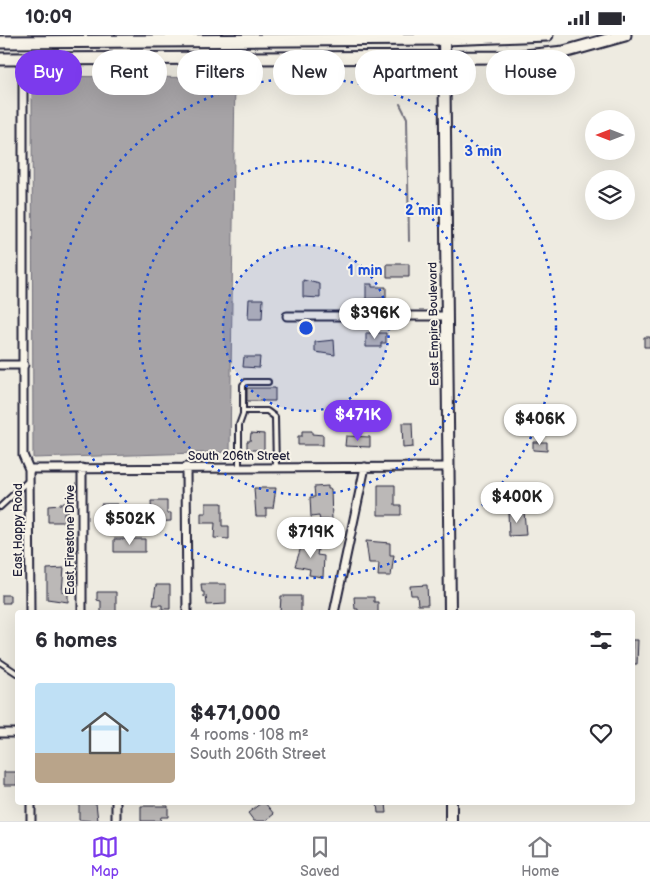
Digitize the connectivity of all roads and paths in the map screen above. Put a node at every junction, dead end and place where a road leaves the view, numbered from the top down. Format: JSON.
{"nodes":[{"id":1,"x":547,"y":35,"type":"edge"},
{"id":2,"x":625,"y":35,"type":"edge"},
{"id":3,"x":25,"y":37,"type":"edge"},
{"id":4,"x":444,"y":37,"type":"edge"},
{"id":5,"x":0,"y":42,"type":"edge"},
{"id":6,"x":26,"y":50,"type":"edge"},
{"id":7,"x":444,"y":50,"type":"edge"},
{"id":8,"x":476,"y":56,"type":"edge"},
{"id":9,"x":355,"y":57,"type":"edge"},
{"id":10,"x":0,"y":59,"type":"edge"},
{"id":11,"x":15,"y":59,"type":"edge"},
{"id":12,"x":82,"y":59,"type":"edge"},
{"id":13,"x":23,"y":95,"type":"edge"},
{"id":14,"x":444,"y":95,"type":"edge"},
{"id":15,"x":286,"y":316,"type":"dead end"},
{"id":16,"x":447,"y":316,"type":"junction"},
{"id":17,"x":0,"y":365,"type":"edge"},
{"id":18,"x":24,"y":365,"type":"junction"},
{"id":19,"x":268,"y":382,"type":"dead end"},
{"id":20,"x":243,"y":411,"type":"junction"},
{"id":21,"x":186,"y":467,"type":"junction"},
{"id":22,"x":239,"y":467,"type":"junction"},
{"id":23,"x":276,"y":467,"type":"junction"},
{"id":24,"x":366,"y":467,"type":"junction"},
{"id":25,"x":448,"y":467,"type":"junction"},
{"id":26,"x":82,"y":468,"type":"junction"},
{"id":27,"x":29,"y":469,"type":"junction"},
{"id":28,"x":29,"y":480,"type":"junction"},
{"id":29,"x":0,"y":507,"type":"edge"},
{"id":30,"x":30,"y":610,"type":"edge"},
{"id":31,"x":82,"y":610,"type":"edge"},
{"id":32,"x":187,"y":610,"type":"edge"},
{"id":33,"x":335,"y":610,"type":"edge"},
{"id":34,"x":450,"y":610,"type":"edge"},
{"id":35,"x":0,"y":663,"type":"edge"},
{"id":36,"x":15,"y":672,"type":"edge"},
{"id":37,"x":0,"y":733,"type":"edge"},
{"id":38,"x":15,"y":733,"type":"edge"},
{"id":39,"x":31,"y":805,"type":"edge"},
{"id":40,"x":116,"y":805,"type":"edge"},
{"id":41,"x":451,"y":805,"type":"edge"},
{"id":42,"x":31,"y":821,"type":"edge"},
{"id":43,"x":116,"y":821,"type":"edge"},
{"id":44,"x":451,"y":821,"type":"edge"}],
"edges":[{"from":1,"to":4,"type":"main road"},
{"from":2,"to":8,"type":"main road"},
{"from":3,"to":4,"type":"main road"},
{"from":3,"to":5,"type":"main road"},
{"from":3,"to":6,"type":"lane"},
{"from":4,"to":7,"type":"main road","name":"East Empire Boulevard"},
{"from":9,"to":12,"type":"main road"},
{"from":10,"to":11,"type":"main road"},
{"from":13,"to":18,"type":"street","name":"East Happy Road"},
{"from":14,"to":16,"type":"main road","name":"East Empire Boulevard"},
{"from":15,"to":16,"type":"street"},
{"from":16,"to":25,"type":"main road","name":"East Empire Boulevard"},
{"from":17,"to":18,"type":"street"},
{"from":18,"to":27,"type":"street","name":"East Happy Road"},
{"from":19,"to":20,"type":"lane"},
{"from":20,"to":22,"type":"lane"},
{"from":20,"to":23,"type":"lane"},
{"from":21,"to":22,"type":"street","name":"South 206th Street"},
{"from":21,"to":26,"type":"street","name":"South 206th Street"},
{"from":21,"to":32,"type":"street"},
{"from":22,"to":23,"type":"street","name":"South 206th Street"},
{"from":23,"to":24,"type":"street","name":"South 206th Street"},
{"from":24,"to":25,"type":"street","name":"South 206th Street"},
{"from":24,"to":33,"type":"street"},
{"from":25,"to":34,"type":"main road","name":"East Empire Boulevard"},
{"from":26,"to":27,"type":"street","name":"South 206th Street"},
{"from":26,"to":31,"type":"street","name":"East Firestone Drive"},
{"from":27,"to":28,"type":"street","name":"East Happy Road"},
{"from":28,"to":29,"type":"lane"},
{"from":28,"to":30,"type":"street","name":"East Happy Road"},
{"from":35,"to":36,"type":"lane"},
{"from":37,"to":38,"type":"street"},
{"from":39,"to":42,"type":"street"},
{"from":40,"to":43,"type":"street"},
{"from":41,"to":44,"type":"main road"}]}
